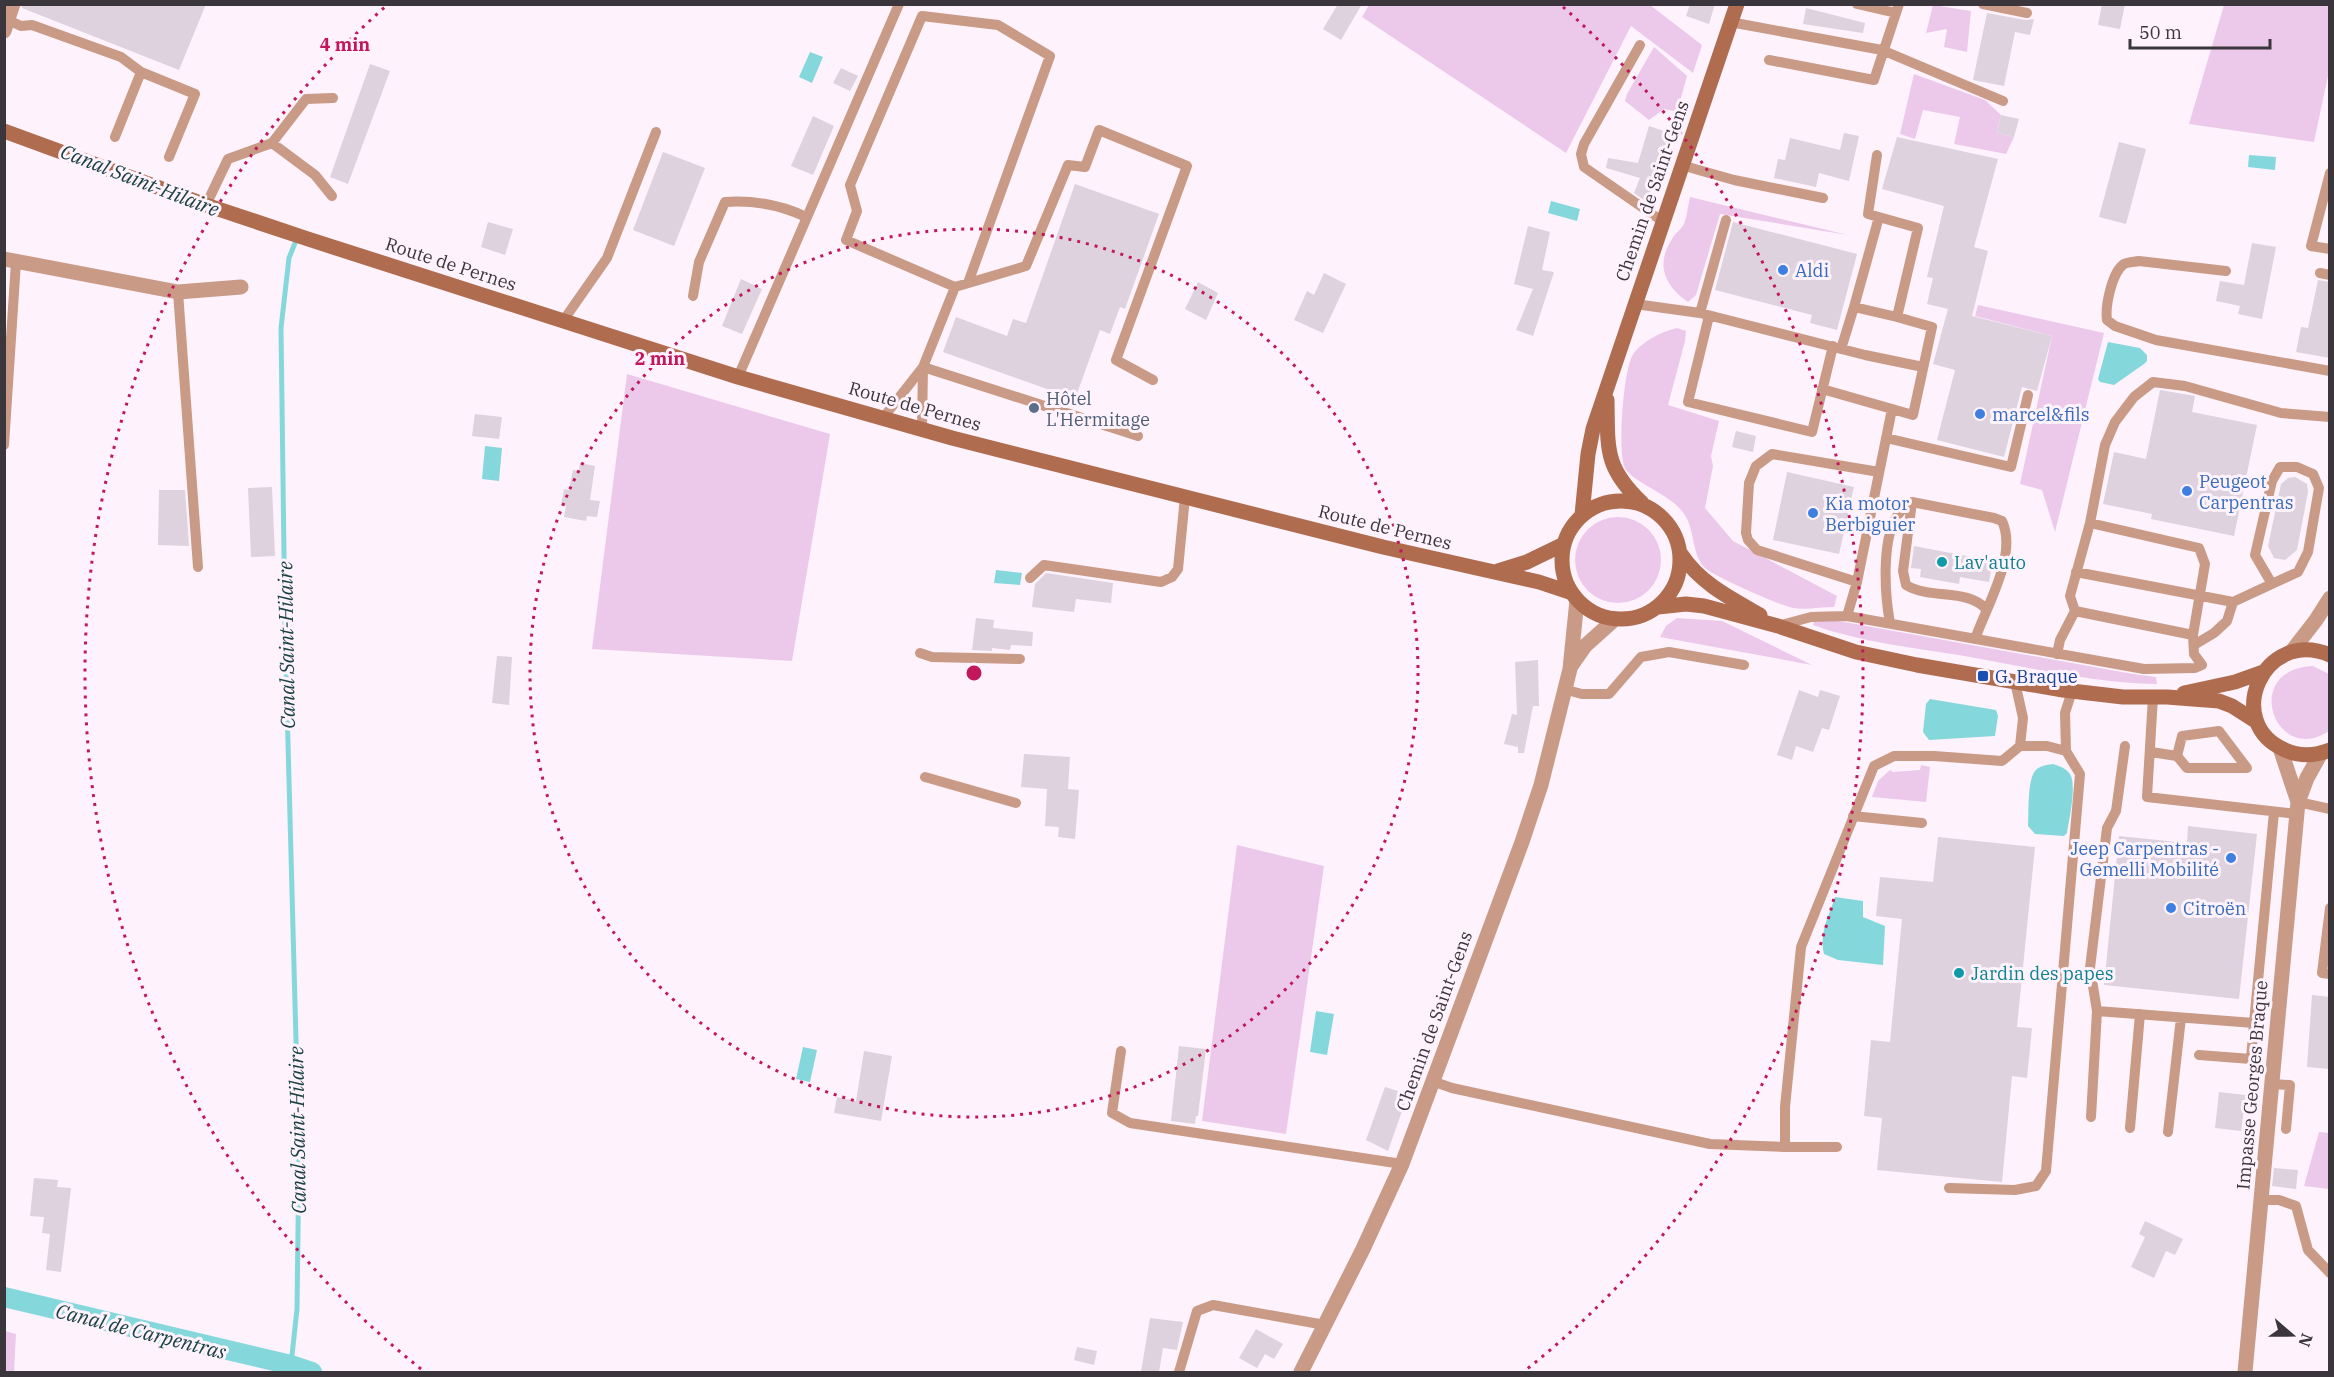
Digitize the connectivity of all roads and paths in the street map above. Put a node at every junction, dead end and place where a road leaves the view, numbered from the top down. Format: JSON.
{"nodes":[{"id":1,"x":13,"y":4,"type":"edge"},
{"id":2,"x":899,"y":4,"type":"edge"},
{"id":3,"x":1737,"y":4,"type":"edge"},
{"id":4,"x":1857,"y":4,"type":"edge"},
{"id":5,"x":1983,"y":4,"type":"edge"},
{"id":6,"x":1897,"y":9,"type":"edge"},
{"id":7,"x":2027,"y":13,"type":"dead end"},
{"id":8,"x":1730,"y":22,"type":"junction"},
{"id":9,"x":6,"y":26,"type":"edge"},
{"id":10,"x":1640,"y":45,"type":"dead end"},
{"id":11,"x":1882,"y":50,"type":"junction"},
{"id":12,"x":1769,"y":60,"type":"dead end"},
{"id":13,"x":141,"y":72,"type":"junction"},
{"id":14,"x":333,"y":98,"type":"dead end"},
{"id":15,"x":2003,"y":100,"type":"dead end"},
{"id":16,"x":4,"y":131,"type":"edge"},
{"id":17,"x":656,"y":132,"type":"dead end"},
{"id":18,"x":114,"y":137,"type":"dead end"},
{"id":19,"x":272,"y":143,"type":"junction"},
{"id":20,"x":1877,"y":155,"type":"dead end"},
{"id":21,"x":168,"y":157,"type":"dead end"},
{"id":22,"x":1681,"y":165,"type":"junction"},
{"id":23,"x":2330,"y":173,"type":"edge"},
{"id":24,"x":332,"y":196,"type":"dead end"},
{"id":25,"x":1823,"y":198,"type":"dead end"},
{"id":26,"x":206,"y":205,"type":"junction"},
{"id":27,"x":806,"y":217,"type":"junction"},
{"id":28,"x":1879,"y":217,"type":"junction"},
{"id":29,"x":1726,"y":220,"type":"dead end"},
{"id":30,"x":1662,"y":221,"type":"junction"},
{"id":31,"x":2330,"y":249,"type":"edge"},
{"id":32,"x":10,"y":260,"type":"edge"},
{"id":33,"x":2226,"y":271,"type":"dead end"},
{"id":34,"x":968,"y":283,"type":"junction"},
{"id":35,"x":241,"y":287,"type":"dead end"},
{"id":36,"x":955,"y":287,"type":"junction"},
{"id":37,"x":178,"y":292,"type":"junction"},
{"id":38,"x":693,"y":296,"type":"dead end"},
{"id":39,"x":1635,"y":304,"type":"junction"},
{"id":40,"x":1854,"y":307,"type":"junction"},
{"id":41,"x":1704,"y":315,"type":"junction"},
{"id":42,"x":1897,"y":317,"type":"junction"},
{"id":43,"x":563,"y":321,"type":"junction"},
{"id":44,"x":1837,"y":347,"type":"junction"},
{"id":45,"x":923,"y":367,"type":"junction"},
{"id":46,"x":1923,"y":367,"type":"junction"},
{"id":47,"x":2330,"y":371,"type":"edge"},
{"id":48,"x":738,"y":377,"type":"junction"},
{"id":49,"x":1153,"y":380,"type":"dead end"},
{"id":50,"x":1822,"y":389,"type":"junction"},
{"id":51,"x":1607,"y":391,"type":"junction"},
{"id":52,"x":2028,"y":395,"type":"dead end"},
{"id":53,"x":1892,"y":409,"type":"junction"},
{"id":54,"x":884,"y":417,"type":"junction"},
{"id":55,"x":2330,"y":417,"type":"edge"},
{"id":56,"x":922,"y":429,"type":"junction"},
{"id":57,"x":1138,"y":436,"type":"dead end"},
{"id":58,"x":1886,"y":438,"type":"junction"},
{"id":59,"x":4,"y":445,"type":"edge"},
{"id":60,"x":1879,"y":472,"type":"junction"},
{"id":61,"x":1185,"y":497,"type":"junction"},
{"id":62,"x":1912,"y":502,"type":"junction"},
{"id":63,"x":1643,"y":504,"type":"junction"},
{"id":64,"x":1582,"y":515,"type":"junction"},
{"id":65,"x":2090,"y":523,"type":"junction"},
{"id":66,"x":1564,"y":544,"type":"junction"},
{"id":67,"x":1681,"y":554,"type":"junction"},
{"id":68,"x":198,"y":567,"type":"dead end"},
{"id":69,"x":1496,"y":572,"type":"junction"},
{"id":70,"x":2076,"y":572,"type":"junction"},
{"id":71,"x":1030,"y":578,"type":"dead end"},
{"id":72,"x":1857,"y":582,"type":"junction"},
{"id":73,"x":2272,"y":584,"type":"junction"},
{"id":74,"x":2200,"y":594,"type":"junction"},
{"id":75,"x":1574,"y":597,"type":"junction"},
{"id":76,"x":2330,"y":598,"type":"edge"},
{"id":77,"x":2233,"y":602,"type":"junction"},
{"id":78,"x":1658,"y":607,"type":"junction"},
{"id":79,"x":1986,"y":609,"type":"junction"},
{"id":80,"x":2075,"y":611,"type":"junction"},
{"id":81,"x":1847,"y":616,"type":"junction"},
{"id":82,"x":1616,"y":620,"type":"junction"},
{"id":83,"x":1890,"y":623,"type":"junction"},
{"id":84,"x":1778,"y":626,"type":"junction"},
{"id":85,"x":1975,"y":639,"type":"junction"},
{"id":86,"x":2193,"y":640,"type":"junction"},
{"id":87,"x":2292,"y":651,"type":"junction"},
{"id":88,"x":920,"y":653,"type":"dead end"},
{"id":89,"x":2057,"y":654,"type":"junction"},
{"id":90,"x":2330,"y":655,"type":"edge"},
{"id":91,"x":1020,"y":658,"type":"dead end"},
{"id":92,"x":1744,"y":665,"type":"dead end"},
{"id":93,"x":1570,"y":669,"type":"junction"},
{"id":94,"x":2263,"y":672,"type":"junction"},
{"id":95,"x":2015,"y":682,"type":"junction"},
{"id":96,"x":1563,"y":689,"type":"junction"},
{"id":97,"x":2072,"y":691,"type":"junction"},
{"id":98,"x":2160,"y":697,"type":"junction"},
{"id":99,"x":2257,"y":722,"type":"junction"},
{"id":100,"x":2020,"y":746,"type":"junction"},
{"id":101,"x":2125,"y":746,"type":"dead end"},
{"id":102,"x":2280,"y":748,"type":"junction"},
{"id":103,"x":2066,"y":751,"type":"junction"},
{"id":104,"x":2325,"y":751,"type":"edge"},
{"id":105,"x":2151,"y":752,"type":"junction"},
{"id":106,"x":2177,"y":756,"type":"junction"},
{"id":107,"x":925,"y":777,"type":"dead end"},
{"id":108,"x":1016,"y":803,"type":"dead end"},
{"id":109,"x":2297,"y":808,"type":"junction"},
{"id":110,"x":2330,"y":809,"type":"edge"},
{"id":111,"x":2274,"y":812,"type":"junction"},
{"id":112,"x":1854,"y":816,"type":"junction"},
{"id":113,"x":1922,"y":823,"type":"dead end"},
{"id":114,"x":2330,"y":908,"type":"edge"},
{"id":115,"x":2330,"y":974,"type":"edge"},
{"id":116,"x":2097,"y":1011,"type":"junction"},
{"id":117,"x":2140,"y":1014,"type":"junction"},
{"id":118,"x":2181,"y":1017,"type":"junction"},
{"id":119,"x":2254,"y":1023,"type":"junction"},
{"id":120,"x":1121,"y":1050,"type":"dead end"},
{"id":121,"x":2199,"y":1055,"type":"dead end"},
{"id":122,"x":1432,"y":1081,"type":"junction"},
{"id":123,"x":2271,"y":1084,"type":"junction"},
{"id":124,"x":2091,"y":1117,"type":"dead end"},
{"id":125,"x":2130,"y":1128,"type":"dead end"},
{"id":126,"x":2286,"y":1129,"type":"dead end"},
{"id":127,"x":2168,"y":1132,"type":"dead end"},
{"id":128,"x":1837,"y":1147,"type":"dead end"},
{"id":129,"x":1785,"y":1148,"type":"junction"},
{"id":130,"x":1402,"y":1164,"type":"junction"},
{"id":131,"x":1949,"y":1188,"type":"dead end"},
{"id":132,"x":2261,"y":1200,"type":"junction"},
{"id":133,"x":2330,"y":1273,"type":"edge"},
{"id":134,"x":1325,"y":1325,"type":"junction"},
{"id":135,"x":1179,"y":1372,"type":"edge"},
{"id":136,"x":1301,"y":1372,"type":"edge"},
{"id":137,"x":2245,"y":1372,"type":"edge"}],
"edges":[{"from":1,"to":9,"type":"street"},
{"from":2,"to":27,"type":"lane"},
{"from":3,"to":8,"type":"main road","name":"Chemin de Saint-Gens"},
{"from":4,"to":6,"type":"lane"},
{"from":5,"to":7,"type":"lane"},
{"from":6,"to":11,"type":"lane"},
{"from":8,"to":11,"type":"lane"},
{"from":8,"to":22,"type":"main road","name":"Chemin de Saint-Gens"},
{"from":9,"to":13,"type":"lane"},
{"from":10,"to":30,"type":"lane"},
{"from":11,"to":12,"type":"lane"},
{"from":11,"to":15,"type":"lane"},
{"from":13,"to":18,"type":"lane"},
{"from":13,"to":21,"type":"lane"},
{"from":14,"to":19,"type":"lane"},
{"from":16,"to":26,"type":"main road","name":"Route de Pernes"},
{"from":17,"to":43,"type":"lane"},
{"from":19,"to":24,"type":"lane"},
{"from":19,"to":26,"type":"lane"},
{"from":20,"to":28,"type":"lane"},
{"from":22,"to":25,"type":"lane"},
{"from":22,"to":30,"type":"main road","name":"Chemin de Saint-Gens"},
{"from":23,"to":31,"type":"lane"},
{"from":26,"to":43,"type":"main road","name":"Route de Pernes"},
{"from":27,"to":38,"type":"lane"},
{"from":27,"to":48,"type":"lane"},
{"from":28,"to":40,"type":"lane"},
{"from":28,"to":42,"type":"lane"},
{"from":29,"to":41,"type":"lane"},
{"from":30,"to":39,"type":"main road","name":"Chemin de Saint-Gens"},
{"from":32,"to":37,"type":"street"},
{"from":32,"to":59,"type":"lane"},
{"from":33,"to":47,"type":"lane"},
{"from":34,"to":36,"type":"lane"},
{"from":34,"to":36,"type":"lane"},
{"from":34,"to":49,"type":"lane"},
{"from":35,"to":37,"type":"street"},
{"from":36,"to":45,"type":"lane"},
{"from":37,"to":68,"type":"lane"},
{"from":39,"to":41,"type":"lane"},
{"from":39,"to":51,"type":"main road","name":"Chemin de Saint-Gens"},
{"from":40,"to":42,"type":"lane"},
{"from":40,"to":44,"type":"lane"},
{"from":41,"to":44,"type":"lane"},
{"from":41,"to":50,"type":"lane"},
{"from":42,"to":46,"type":"lane"},
{"from":43,"to":48,"type":"main road","name":"Route de Pernes"},
{"from":44,"to":46,"type":"lane"},
{"from":44,"to":50,"type":"lane"},
{"from":45,"to":54,"type":"lane"},
{"from":45,"to":56,"type":"lane"},
{"from":45,"to":57,"type":"lane"},
{"from":46,"to":53,"type":"lane"},
{"from":48,"to":54,"type":"main road","name":"Route de Pernes"},
{"from":50,"to":53,"type":"lane"},
{"from":51,"to":63,"type":"main road","name":"Chemin de Saint-Gens"},
{"from":51,"to":64,"type":"main road","name":"Chemin de Saint-Gens"},
{"from":52,"to":58,"type":"lane"},
{"from":53,"to":58,"type":"lane"},
{"from":54,"to":56,"type":"main road","name":"Route de Pernes"},
{"from":55,"to":65,"type":"lane"},
{"from":56,"to":61,"type":"main road","name":"Route de Pernes"},
{"from":58,"to":60,"type":"lane"},
{"from":60,"to":72,"type":"lane"},
{"from":60,"to":72,"type":"lane"},
{"from":61,"to":69,"type":"main road","name":"Route de Pernes"},
{"from":61,"to":71,"type":"lane"},
{"from":62,"to":79,"type":"lane"},
{"from":62,"to":79,"type":"lane"},
{"from":62,"to":83,"type":"lane"},
{"from":63,"to":64,"type":"main road"},
{"from":63,"to":67,"type":"main road"},
{"from":64,"to":66,"type":"main road"},
{"from":65,"to":70,"type":"lane"},
{"from":65,"to":74,"type":"lane"},
{"from":66,"to":69,"type":"main road"},
{"from":66,"to":75,"type":"main road"},
{"from":67,"to":78,"type":"main road"},
{"from":67,"to":84,"type":"main road"},
{"from":69,"to":75,"type":"main road","name":"Route de Pernes"},
{"from":70,"to":74,"type":"lane"},
{"from":70,"to":80,"type":"lane"},
{"from":72,"to":81,"type":"lane"},
{"from":73,"to":73,"type":"lane"},
{"from":73,"to":77,"type":"lane"},
{"from":74,"to":77,"type":"lane"},
{"from":74,"to":86,"type":"lane"},
{"from":75,"to":82,"type":"main road"},
{"from":75,"to":93,"type":"street","name":"Chemin de Saint-Gens"},
{"from":76,"to":87,"type":"street"},
{"from":77,"to":86,"type":"lane"},
{"from":78,"to":82,"type":"main road"},
{"from":78,"to":84,"type":"main road"},
{"from":79,"to":85,"type":"lane"},
{"from":80,"to":86,"type":"lane"},
{"from":80,"to":89,"type":"lane"},
{"from":81,"to":83,"type":"lane"},
{"from":81,"to":84,"type":"lane"},
{"from":82,"to":93,"type":"street","name":"Chemin de Saint-Gens"},
{"from":83,"to":85,"type":"lane"},
{"from":84,"to":95,"type":"main road"},
{"from":85,"to":89,"type":"lane"},
{"from":86,"to":89,"type":"lane"},
{"from":87,"to":90,"type":"main road"},
{"from":87,"to":94,"type":"main road"},
{"from":88,"to":91,"type":"lane"},
{"from":92,"to":96,"type":"lane"},
{"from":93,"to":96,"type":"street","name":"Chemin de Saint-Gens"},
{"from":94,"to":98,"type":"main road"},
{"from":94,"to":99,"type":"main road"},
{"from":95,"to":97,"type":"main road"},
{"from":95,"to":100,"type":"lane"},
{"from":96,"to":122,"type":"street","name":"Chemin de Saint-Gens"},
{"from":97,"to":98,"type":"main road"},
{"from":97,"to":103,"type":"lane"},
{"from":98,"to":99,"type":"main road"},
{"from":98,"to":105,"type":"lane"},
{"from":99,"to":102,"type":"main road"},
{"from":100,"to":103,"type":"lane"},
{"from":100,"to":112,"type":"lane"},
{"from":101,"to":116,"type":"lane"},
{"from":102,"to":104,"type":"main road"},
{"from":102,"to":109,"type":"street","name":"Impasse Georges Braque"},
{"from":103,"to":131,"type":"lane"},
{"from":104,"to":109,"type":"street","name":"Impasse Georges Braque"},
{"from":105,"to":106,"type":"lane"},
{"from":105,"to":111,"type":"lane"},
{"from":106,"to":106,"type":"lane"},
{"from":107,"to":108,"type":"lane"},
{"from":109,"to":110,"type":"lane"},
{"from":109,"to":111,"type":"lane"},
{"from":109,"to":123,"type":"street","name":"Impasse Georges Braque"},
{"from":111,"to":119,"type":"lane"},
{"from":112,"to":113,"type":"lane"},
{"from":112,"to":129,"type":"lane"},
{"from":114,"to":115,"type":"lane"},
{"from":116,"to":117,"type":"lane"},
{"from":116,"to":124,"type":"lane"},
{"from":117,"to":118,"type":"lane"},
{"from":117,"to":125,"type":"lane"},
{"from":118,"to":119,"type":"lane"},
{"from":118,"to":127,"type":"lane"},
{"from":119,"to":121,"type":"lane"},
{"from":120,"to":130,"type":"lane"},
{"from":122,"to":129,"type":"lane"},
{"from":122,"to":130,"type":"street","name":"Chemin de Saint-Gens"},
{"from":123,"to":126,"type":"lane"},
{"from":123,"to":132,"type":"street","name":"Impasse Georges Braque"},
{"from":128,"to":129,"type":"lane"},
{"from":130,"to":134,"type":"street","name":"Chemin de Saint-Gens"},
{"from":132,"to":133,"type":"lane"},
{"from":132,"to":137,"type":"street","name":"Impasse Georges Braque"},
{"from":134,"to":135,"type":"lane"},
{"from":134,"to":136,"type":"street","name":"Chemin de Saint-Gens"}]}
